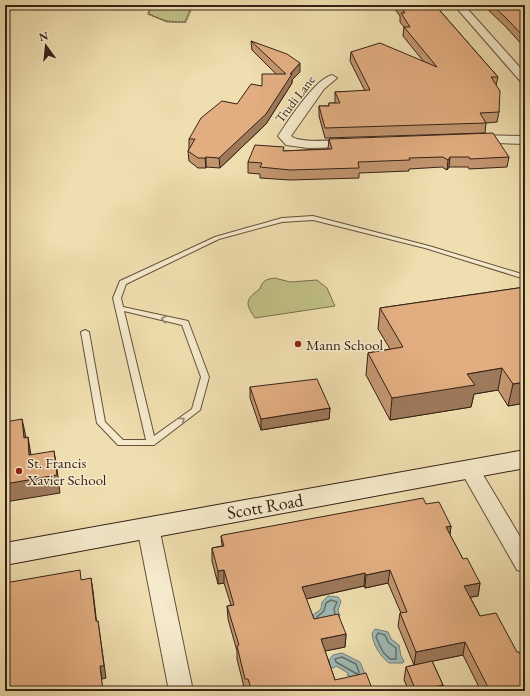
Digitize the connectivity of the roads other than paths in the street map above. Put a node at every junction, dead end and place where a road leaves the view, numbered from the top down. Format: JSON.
{"nodes":[{"id":1,"x":459,"y":5,"type":"edge"},
{"id":2,"x":332,"y":78,"type":"dead end"},
{"id":3,"x":525,"y":80,"type":"edge"},
{"id":4,"x":462,"y":139,"type":"edge"},
{"id":5,"x":525,"y":140,"type":"edge"},
{"id":6,"x":362,"y":142,"type":"edge"},
{"id":7,"x":525,"y":277,"type":"edge"},
{"id":8,"x":119,"y":308,"type":"junction"},
{"id":9,"x":85,"y":332,"type":"dead end"},
{"id":10,"x":151,"y":443,"type":"junction"},
{"id":11,"x":525,"y":459,"type":"edge"},
{"id":12,"x":469,"y":468,"type":"junction"},
{"id":13,"x":148,"y":527,"type":"junction"},
{"id":14,"x":5,"y":554,"type":"edge"},
{"id":15,"x":525,"y":564,"type":"edge"},
{"id":16,"x":181,"y":691,"type":"edge"}],
"edges":[{"from":1,"to":3,"type":"street"},
{"from":2,"to":6,"type":"street","name":"Trudi Lane"},
{"from":4,"to":5,"type":"street"},
{"from":7,"to":8,"type":"lane"},
{"from":8,"to":10,"type":"lane"},
{"from":10,"to":8,"type":"lane","one_way":true},
{"from":9,"to":10,"type":"lane"},
{"from":11,"to":12,"type":"street","name":"Scott Road"},
{"from":12,"to":13,"type":"street","name":"Scott Road"},
{"from":12,"to":15,"type":"street"},
{"from":13,"to":14,"type":"street","name":"Scott Road"},
{"from":13,"to":16,"type":"street"}]}
